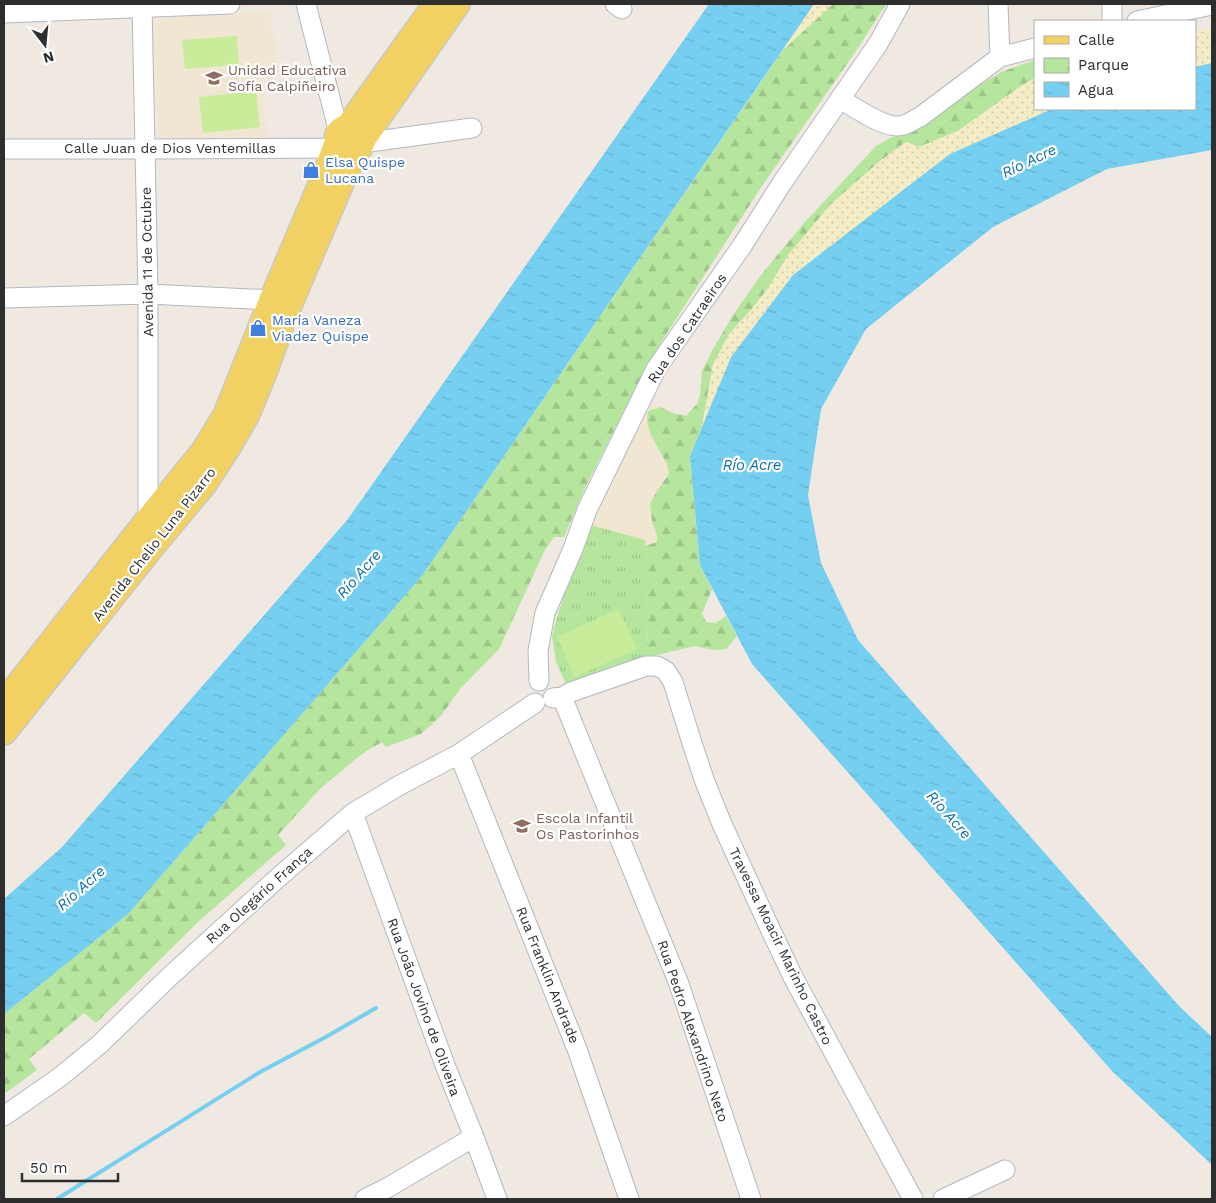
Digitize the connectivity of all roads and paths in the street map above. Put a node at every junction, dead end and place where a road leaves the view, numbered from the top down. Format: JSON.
{"nodes":[{"id":1,"x":230,"y":4,"type":"edge"},
{"id":2,"x":306,"y":4,"type":"edge"},
{"id":3,"x":436,"y":4,"type":"edge"},
{"id":4,"x":457,"y":4,"type":"edge"},
{"id":5,"x":900,"y":4,"type":"edge"},
{"id":6,"x":998,"y":4,"type":"edge"},
{"id":7,"x":1112,"y":4,"type":"edge"},
{"id":8,"x":1212,"y":5,"type":"edge"},
{"id":9,"x":142,"y":6,"type":"edge"},
{"id":10,"x":4,"y":13,"type":"edge"},
{"id":11,"x":1112,"y":20,"type":"edge"},
{"id":12,"x":1141,"y":20,"type":"edge"},
{"id":13,"x":1034,"y":48,"type":"edge"},
{"id":14,"x":1000,"y":57,"type":"junction"},
{"id":15,"x":840,"y":99,"type":"junction"},
{"id":16,"x":472,"y":128,"type":"dead end"},
{"id":17,"x":349,"y":140,"type":"junction"},
{"id":18,"x":4,"y":149,"type":"edge"},
{"id":19,"x":145,"y":149,"type":"junction"},
{"id":20,"x":148,"y":294,"type":"junction"},
{"id":21,"x":4,"y":298,"type":"edge"},
{"id":22,"x":272,"y":300,"type":"junction"},
{"id":23,"x":148,"y":520,"type":"junction"},
{"id":24,"x":538,"y":681,"type":"joint"},
{"id":25,"x":673,"y":682,"type":"joint"},
{"id":26,"x":550,"y":699,"type":"junction"},
{"id":27,"x":4,"y":702,"type":"edge"},
{"id":28,"x":4,"y":732,"type":"edge"},
{"id":29,"x":459,"y":754,"type":"junction"},
{"id":30,"x":353,"y":813,"type":"junction"},
{"id":31,"x":4,"y":1116,"type":"edge"},
{"id":32,"x":474,"y":1137,"type":"junction"},
{"id":33,"x":1005,"y":1170,"type":"dead end"},
{"id":34,"x":975,"y":1192,"type":"edge"},
{"id":35,"x":384,"y":1194,"type":"edge"},
{"id":36,"x":365,"y":1199,"type":"edge"},
{"id":37,"x":497,"y":1199,"type":"edge"},
{"id":38,"x":629,"y":1199,"type":"edge"},
{"id":39,"x":751,"y":1199,"type":"edge"},
{"id":40,"x":913,"y":1199,"type":"edge"},
{"id":41,"x":943,"y":1199,"type":"edge"}],
"edges":[{"from":1,"to":9,"type":"street"},
{"from":2,"to":17,"type":"street"},
{"from":3,"to":17,"type":"main road","name":"Avenida Chelio Luna Pizarro"},
{"from":4,"to":17,"type":"main road","name":"Avenida Chelio Luna Pizarro"},
{"from":5,"to":15,"type":"street","name":"Rua dos Catraeiros"},
{"from":6,"to":14,"type":"street"},
{"from":7,"to":11,"type":"street"},
{"from":8,"to":12,"type":"street"},
{"from":9,"to":10,"type":"street"},
{"from":9,"to":19,"type":"street","name":"Avenida 11 de Octubre"},
{"from":13,"to":14,"type":"street"},
{"from":14,"to":15,"type":"street"},
{"from":15,"to":24,"type":"street","name":"Rua dos Catraeiros"},
{"from":16,"to":17,"type":"street","name":"Calle Juan de Dios Ventemillas"},
{"from":17,"to":19,"type":"street","name":"Calle Juan de Dios Ventemillas"},
{"from":17,"to":22,"type":"main road","name":"Avenida Chelio Luna Pizarro"},
{"from":17,"to":28,"type":"main road","name":"Avenida Chelio Luna Pizarro"},
{"from":18,"to":19,"type":"street","name":"Calle Juan de Dios Ventemillas"},
{"from":19,"to":20,"type":"street","name":"Avenida 11 de Octubre"},
{"from":20,"to":21,"type":"street"},
{"from":20,"to":22,"type":"street"},
{"from":20,"to":23,"type":"street","name":"Avenida 11 de Octubre"},
{"from":22,"to":23,"type":"main road","name":"Avenida Chelio Luna Pizarro"},
{"from":23,"to":27,"type":"main road","name":"Avenida Chelio Luna Pizarro"},
{"from":24,"to":26,"type":"street","name":"Rua Pedro Alexandrino Neto"},
{"from":25,"to":26,"type":"street","name":"Rua Olegário França"},
{"from":25,"to":40,"type":"street","name":"Travessa Moacir Marinho Castro"},
{"from":26,"to":29,"type":"street","name":"Rua Olegário França"},
{"from":26,"to":39,"type":"street","name":"Rua Pedro Alexandrino Neto"},
{"from":29,"to":30,"type":"street","name":"Rua Olegário França"},
{"from":29,"to":38,"type":"street","name":"Rua Franklin Andrade"},
{"from":30,"to":31,"type":"street","name":"Rua Olegário França"},
{"from":30,"to":32,"type":"street","name":"Rua João Jovino de Oliveira"},
{"from":32,"to":35,"type":"street"},
{"from":32,"to":37,"type":"street","name":"Rua João Jovino de Oliveira"},
{"from":33,"to":34,"type":"street"},
{"from":34,"to":41,"type":"street"},
{"from":35,"to":36,"type":"street"}]}
